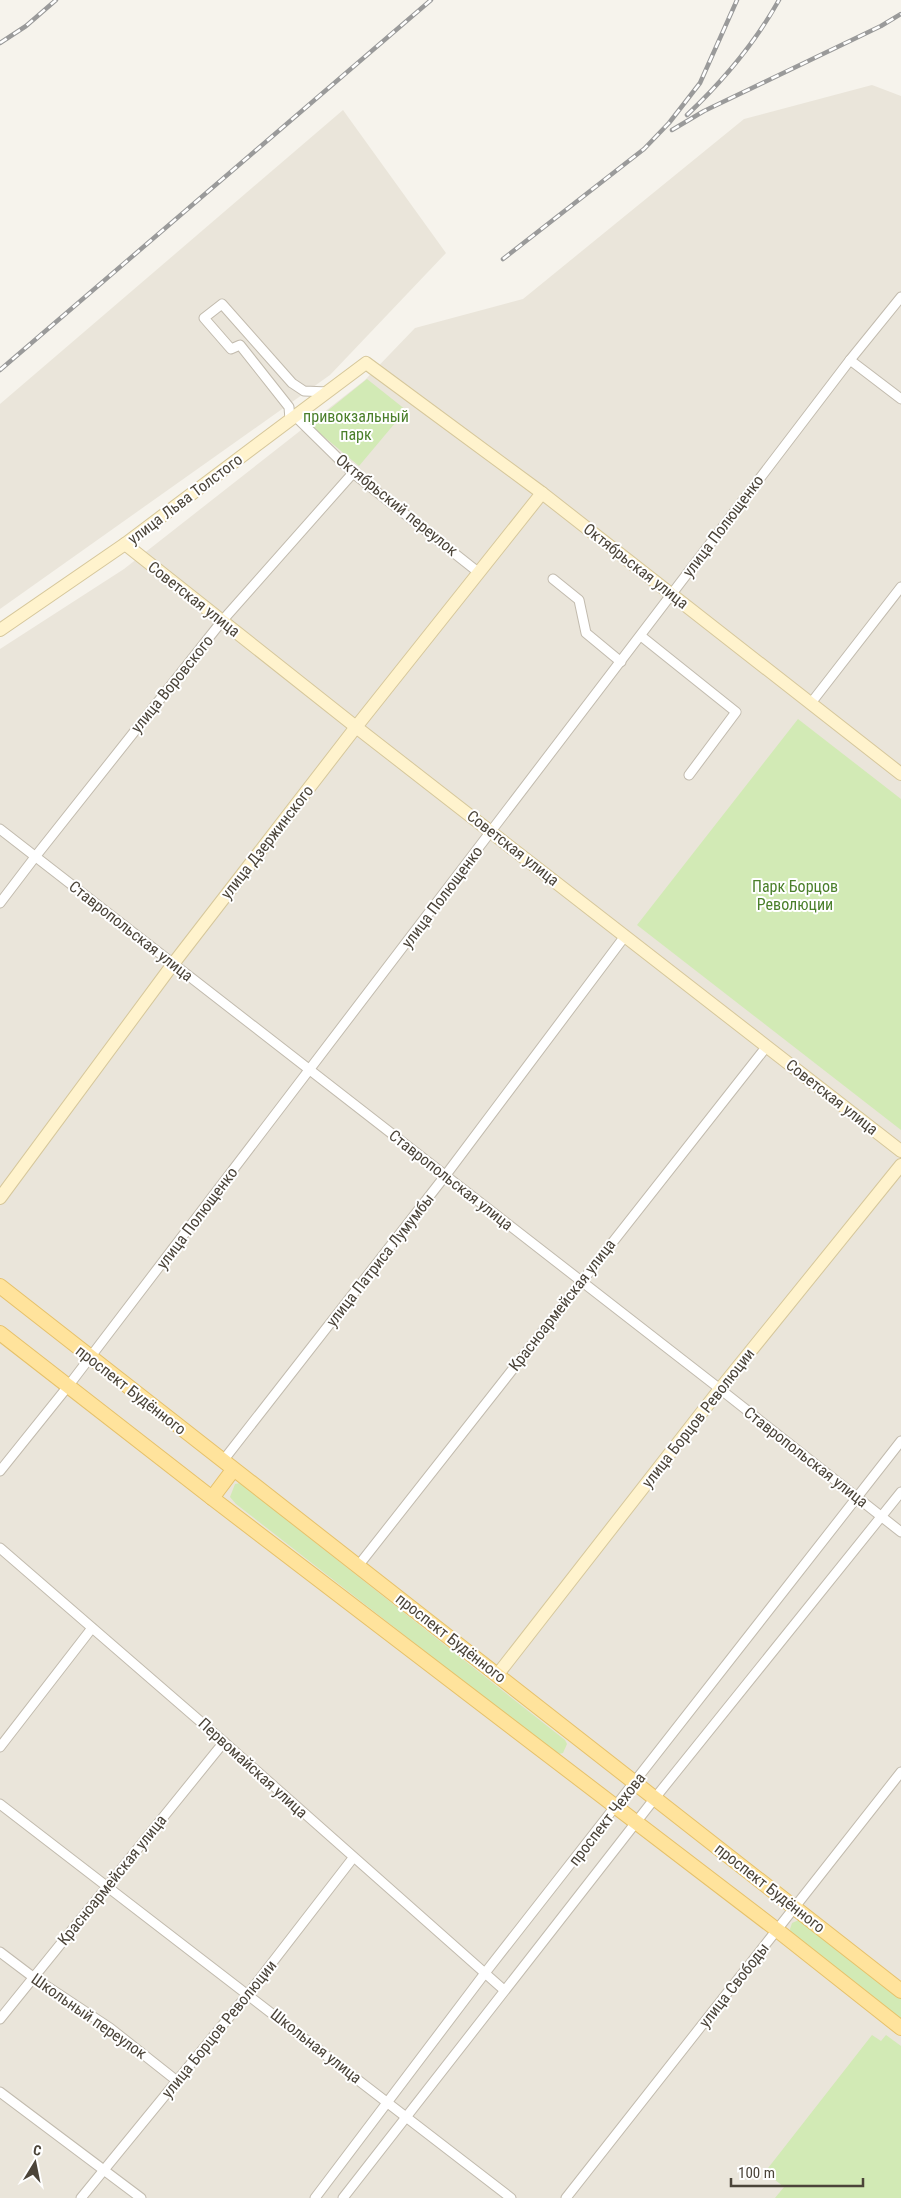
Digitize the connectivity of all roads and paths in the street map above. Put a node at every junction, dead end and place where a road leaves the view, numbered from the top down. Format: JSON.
{"nodes":[{"id":1,"x":901,"y":297,"type":"edge"},
{"id":2,"x":850,"y":360,"type":"junction"},
{"id":3,"x":366,"y":363,"type":"joint"},
{"id":4,"x":328,"y":392,"type":"junction"},
{"id":5,"x":901,"y":399,"type":"edge"},
{"id":6,"x":293,"y":418,"type":"junction"},
{"id":7,"x":353,"y":473,"type":"junction"},
{"id":8,"x":542,"y":493,"type":"junction"},
{"id":9,"x":127,"y":546,"type":"junction"},
{"id":10,"x":478,"y":572,"type":"junction"},
{"id":11,"x":553,"y":579,"type":"dead end"},
{"id":12,"x":901,"y":587,"type":"edge"},
{"id":13,"x":671,"y":594,"type":"junction"},
{"id":14,"x":222,"y":621,"type":"junction"},
{"id":15,"x":0,"y":630,"type":"edge"},
{"id":16,"x":641,"y":636,"type":"junction"},
{"id":17,"x":0,"y":639,"type":"edge"},
{"id":18,"x":622,"y":662,"type":"junction"},
{"id":19,"x":811,"y":704,"type":"junction"},
{"id":20,"x":356,"y":727,"type":"junction"},
{"id":21,"x":901,"y":774,"type":"edge"},
{"id":22,"x":689,"y":775,"type":"dead end"},
{"id":23,"x":0,"y":829,"type":"edge"},
{"id":24,"x":492,"y":832,"type":"junction"},
{"id":25,"x":35,"y":856,"type":"junction"},
{"id":26,"x":0,"y":903,"type":"edge"},
{"id":27,"x":625,"y":936,"type":"junction"},
{"id":28,"x":173,"y":964,"type":"junction"},
{"id":29,"x":767,"y":1046,"type":"junction"},
{"id":30,"x":310,"y":1071,"type":"junction"},
{"id":31,"x":901,"y":1150,"type":"edge"},
{"id":32,"x":901,"y":1165,"type":"edge"},
{"id":33,"x":446,"y":1176,"type":"junction"},
{"id":34,"x":0,"y":1198,"type":"edge"},
{"id":35,"x":581,"y":1281,"type":"junction"},
{"id":36,"x":0,"y":1286,"type":"edge"},
{"id":37,"x":0,"y":1332,"type":"edge"},
{"id":38,"x":90,"y":1358,"type":"junction"},
{"id":39,"x":69,"y":1386,"type":"junction"},
{"id":40,"x":720,"y":1389,"type":"junction"},
{"id":41,"x":901,"y":1441,"type":"edge"},
{"id":42,"x":228,"y":1466,"type":"junction"},
{"id":43,"x":0,"y":1471,"type":"edge"},
{"id":44,"x":901,"y":1492,"type":"edge"},
{"id":45,"x":856,"y":1497,"type":"junction"},
{"id":46,"x":212,"y":1498,"type":"junction"},
{"id":47,"x":882,"y":1517,"type":"junction"},
{"id":48,"x":901,"y":1532,"type":"edge"},
{"id":49,"x":0,"y":1548,"type":"edge"},
{"id":50,"x":358,"y":1566,"type":"junction"},
{"id":51,"x":92,"y":1628,"type":"junction"},
{"id":52,"x":498,"y":1674,"type":"junction"},
{"id":53,"x":224,"y":1742,"type":"junction"},
{"id":54,"x":0,"y":1747,"type":"edge"},
{"id":55,"x":901,"y":1772,"type":"edge"},
{"id":56,"x":636,"y":1783,"type":"junction"},
{"id":57,"x":655,"y":1798,"type":"junction"},
{"id":58,"x":0,"y":1804,"type":"edge"},
{"id":59,"x":616,"y":1807,"type":"junction"},
{"id":60,"x":637,"y":1823,"type":"junction"},
{"id":61,"x":353,"y":1858,"type":"junction"},
{"id":62,"x":107,"y":1886,"type":"junction"},
{"id":63,"x":794,"y":1907,"type":"junction"},
{"id":64,"x":777,"y":1930,"type":"junction"},
{"id":65,"x":0,"y":1952,"type":"edge"},
{"id":66,"x":485,"y":1973,"type":"junction"},
{"id":67,"x":33,"y":1977,"type":"junction"},
{"id":68,"x":504,"y":1990,"type":"junction"},
{"id":69,"x":901,"y":1991,"type":"edge"},
{"id":70,"x":248,"y":1994,"type":"junction"},
{"id":71,"x":0,"y":2019,"type":"edge"},
{"id":72,"x":901,"y":2028,"type":"edge"},
{"id":73,"x":177,"y":2081,"type":"junction"},
{"id":74,"x":0,"y":2092,"type":"edge"},
{"id":75,"x":387,"y":2102,"type":"junction"},
{"id":76,"x":407,"y":2118,"type":"junction"},
{"id":77,"x":104,"y":2170,"type":"junction"},
{"id":78,"x":81,"y":2198,"type":"edge"},
{"id":79,"x":142,"y":2198,"type":"edge"},
{"id":80,"x":315,"y":2198,"type":"edge"},
{"id":81,"x":343,"y":2198,"type":"edge"},
{"id":82,"x":512,"y":2198,"type":"edge"},
{"id":83,"x":566,"y":2198,"type":"edge"}],
"edges":[{"from":1,"to":2,"type":"street","name":"улица Полющенко"},
{"from":2,"to":5,"type":"street"},
{"from":2,"to":13,"type":"street","name":"улица Полющенко"},
{"from":3,"to":4,"type":"street","name":"улица Льва Толстого"},
{"from":3,"to":8,"type":"street","name":"Октябрьская улица"},
{"from":4,"to":6,"type":"street","name":"улица Льва Толстого"},
{"from":4,"to":6,"type":"street"},
{"from":6,"to":7,"type":"street","name":"Октябрьский переулок"},
{"from":6,"to":9,"type":"street","name":"улица Льва Толстого"},
{"from":7,"to":10,"type":"street","name":"Октябрьский переулок"},
{"from":7,"to":14,"type":"street","name":"улица Воровского"},
{"from":8,"to":10,"type":"street","name":"улица Дзержинского"},
{"from":8,"to":13,"type":"street","name":"Октябрьская улица"},
{"from":9,"to":14,"type":"street","name":"Советская улица"},
{"from":9,"to":15,"type":"street","name":"улица Льва Толстого"},
{"from":9,"to":17,"type":"street","name":"улица Льва Толстого"},
{"from":10,"to":20,"type":"street","name":"улица Дзержинского"},
{"from":11,"to":18,"type":"street"},
{"from":12,"to":19,"type":"street"},
{"from":13,"to":16,"type":"street","name":"улица Полющенко"},
{"from":13,"to":19,"type":"street","name":"Октябрьская улица"},
{"from":14,"to":20,"type":"street","name":"Советская улица"},
{"from":14,"to":25,"type":"street","name":"улица Воровского"},
{"from":16,"to":18,"type":"street","name":"улица Полющенко"},
{"from":16,"to":22,"type":"street"},
{"from":18,"to":24,"type":"street","name":"улица Полющенко"},
{"from":19,"to":21,"type":"street","name":"Октябрьская улица"},
{"from":20,"to":24,"type":"street","name":"Советская улица"},
{"from":20,"to":28,"type":"street","name":"улица Дзержинского"},
{"from":23,"to":25,"type":"street","name":"Ставропольская улица"},
{"from":24,"to":27,"type":"street","name":"Советская улица"},
{"from":24,"to":30,"type":"street","name":"улица Полющенко"},
{"from":25,"to":26,"type":"street","name":"улица Воровского"},
{"from":25,"to":28,"type":"street","name":"Ставропольская улица"},
{"from":27,"to":29,"type":"street","name":"Советская улица"},
{"from":27,"to":33,"type":"street","name":"улица Патриса Лумумбы"},
{"from":28,"to":30,"type":"street","name":"Ставропольская улица"},
{"from":28,"to":34,"type":"street","name":"улица Дзержинского"},
{"from":29,"to":31,"type":"street","name":"Советская улица"},
{"from":29,"to":35,"type":"street","name":"Красноармейская улица"},
{"from":30,"to":33,"type":"street","name":"Ставропольская улица"},
{"from":30,"to":38,"type":"street","name":"улица Полющенко"},
{"from":32,"to":40,"type":"street","name":"улица Борцов Революции"},
{"from":33,"to":35,"type":"street","name":"Ставропольская улица"},
{"from":33,"to":42,"type":"street","name":"улица Патриса Лумумбы"},
{"from":35,"to":40,"type":"street","name":"Ставропольская улица"},
{"from":35,"to":50,"type":"street","name":"Красноармейская улица"},
{"from":36,"to":38,"type":"main road","name":"проспект Будённого"},
{"from":37,"to":39,"type":"main road","name":"проспект Будённого"},
{"from":38,"to":39,"type":"street","name":"улица Полющенко"},
{"from":38,"to":42,"type":"main road","name":"проспект Будённого"},
{"from":39,"to":43,"type":"street","name":"улица Полющенко"},
{"from":39,"to":46,"type":"main road","name":"проспект Будённого"},
{"from":40,"to":45,"type":"street","name":"Ставропольская улица"},
{"from":40,"to":52,"type":"street","name":"улица Борцов Революции"},
{"from":41,"to":45,"type":"street","name":"проспект Чехова"},
{"from":42,"to":46,"type":"main road"},
{"from":42,"to":50,"type":"main road","name":"проспект Будённого"},
{"from":44,"to":47,"type":"street","name":"проспект Чехова"},
{"from":45,"to":47,"type":"street","name":"Ставропольская улица"},
{"from":45,"to":56,"type":"street","name":"проспект Чехова"},
{"from":46,"to":59,"type":"main road","name":"проспект Будённого"},
{"from":47,"to":48,"type":"street","name":"Ставропольская улица"},
{"from":47,"to":57,"type":"street","name":"проспект Чехова"},
{"from":49,"to":51,"type":"street","name":"Первомайская улица"},
{"from":50,"to":52,"type":"main road","name":"проспект Будённого"},
{"from":51,"to":53,"type":"street","name":"Первомайская улица"},
{"from":51,"to":54,"type":"street"},
{"from":52,"to":56,"type":"main road","name":"проспект Будённого"},
{"from":53,"to":61,"type":"street","name":"Первомайская улица"},
{"from":53,"to":62,"type":"street","name":"Красноармейская улица"},
{"from":55,"to":63,"type":"street","name":"улица Свободы"},
{"from":56,"to":57,"type":"main road","name":"проспект Будённого"},
{"from":56,"to":59,"type":"street","name":"проспект Чехова"},
{"from":57,"to":60,"type":"street","name":"проспект Чехова"},
{"from":57,"to":63,"type":"main road","name":"проспект Будённого"},
{"from":58,"to":62,"type":"street","name":"Школьная улица"},
{"from":59,"to":60,"type":"main road","name":"проспект Будённого"},
{"from":59,"to":66,"type":"street","name":"проспект Чехова"},
{"from":60,"to":64,"type":"main road","name":"проспект Будённого"},
{"from":60,"to":68,"type":"street","name":"проспект Чехова"},
{"from":61,"to":66,"type":"street","name":"Первомайская улица"},
{"from":61,"to":70,"type":"street","name":"улица Борцов Революции"},
{"from":62,"to":67,"type":"street","name":"Красноармейская улица"},
{"from":62,"to":70,"type":"street","name":"Школьная улица"},
{"from":63,"to":64,"type":"street","name":"улица Свободы"},
{"from":63,"to":69,"type":"main road","name":"проспект Будённого"},
{"from":64,"to":72,"type":"main road","name":"проспект Будённого"},
{"from":64,"to":83,"type":"street","name":"улица Свободы"},
{"from":65,"to":67,"type":"street","name":"Школьный переулок"},
{"from":66,"to":68,"type":"street","name":"Первомайская улица"},
{"from":66,"to":75,"type":"street","name":"проспект Чехова"},
{"from":67,"to":71,"type":"street","name":"Красноармейская улица"},
{"from":67,"to":73,"type":"street","name":"Школьный переулок"},
{"from":68,"to":76,"type":"street","name":"проспект Чехова"},
{"from":70,"to":73,"type":"street","name":"улица Борцов Революции"},
{"from":70,"to":75,"type":"street","name":"Школьная улица"},
{"from":73,"to":77,"type":"street","name":"улица Борцов Революции"},
{"from":74,"to":77,"type":"street"},
{"from":75,"to":76,"type":"street","name":"Школьная улица"},
{"from":75,"to":80,"type":"street","name":"проспект Чехова"},
{"from":76,"to":81,"type":"street","name":"проспект Чехова"},
{"from":76,"to":82,"type":"street","name":"Школьная улица"},
{"from":77,"to":78,"type":"street","name":"улица Борцов Революции"},
{"from":77,"to":79,"type":"street"}]}
